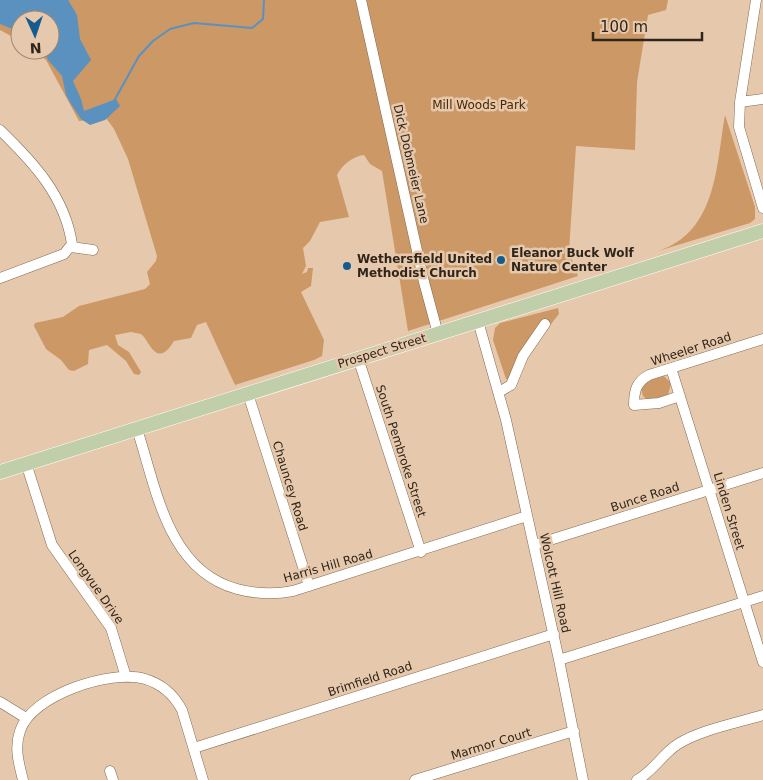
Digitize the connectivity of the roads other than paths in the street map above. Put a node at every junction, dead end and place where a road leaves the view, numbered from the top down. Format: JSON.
{"nodes":[{"id":1,"x":361,"y":0,"type":"edge"},
{"id":2,"x":756,"y":0,"type":"edge"},
{"id":3,"x":763,"y":98,"type":"edge"},
{"id":4,"x":740,"y":102,"type":"junction"},
{"id":5,"x":0,"y":130,"type":"edge"},
{"id":6,"x":763,"y":208,"type":"edge"},
{"id":7,"x":763,"y":231,"type":"edge"},
{"id":8,"x":71,"y":247,"type":"junction"},
{"id":9,"x":93,"y":250,"type":"dead end"},
{"id":10,"x":0,"y":278,"type":"edge"},
{"id":11,"x":478,"y":321,"type":"junction"},
{"id":12,"x":545,"y":324,"type":"dead end"},
{"id":13,"x":438,"y":334,"type":"junction"},
{"id":14,"x":763,"y":339,"type":"edge"},
{"id":15,"x":358,"y":358,"type":"junction"},
{"id":16,"x":670,"y":368,"type":"junction"},
{"id":17,"x":499,"y":392,"type":"junction"},
{"id":18,"x":248,"y":394,"type":"junction"},
{"id":19,"x":680,"y":396,"type":"junction"},
{"id":20,"x":137,"y":429,"type":"junction"},
{"id":21,"x":26,"y":464,"type":"junction"},
{"id":22,"x":0,"y":472,"type":"edge"},
{"id":23,"x":763,"y":473,"type":"edge"},
{"id":24,"x":709,"y":490,"type":"junction"},
{"id":25,"x":527,"y":516,"type":"junction"},
{"id":26,"x":534,"y":545,"type":"junction"},
{"id":27,"x":420,"y":552,"type":"junction"},
{"id":28,"x":309,"y":586,"type":"junction"},
{"id":29,"x":763,"y":596,"type":"edge"},
{"id":30,"x":744,"y":602,"type":"junction"},
{"id":31,"x":554,"y":634,"type":"junction"},
{"id":32,"x":559,"y":660,"type":"junction"},
{"id":33,"x":763,"y":662,"type":"edge"},
{"id":34,"x":126,"y":677,"type":"junction"},
{"id":35,"x":0,"y":702,"type":"edge"},
{"id":36,"x":763,"y":714,"type":"edge"},
{"id":37,"x":26,"y":718,"type":"junction"},
{"id":38,"x":574,"y":731,"type":"junction"},
{"id":39,"x":194,"y":748,"type":"junction"},
{"id":40,"x":23,"y":780,"type":"edge"},
{"id":41,"x":203,"y":780,"type":"edge"},
{"id":42,"x":415,"y":780,"type":"edge"},
{"id":43,"x":583,"y":780,"type":"edge"},
{"id":44,"x":636,"y":780,"type":"edge"}],
"edges":[{"from":1,"to":13,"type":"street","name":"Dick Dobmeier Lane"},
{"from":2,"to":4,"type":"street"},
{"from":3,"to":4,"type":"street"},
{"from":4,"to":6,"type":"street"},
{"from":5,"to":8,"type":"street"},
{"from":7,"to":11,"type":"main road","name":"Prospect Street"},
{"from":8,"to":9,"type":"street"},
{"from":8,"to":10,"type":"street"},
{"from":11,"to":13,"type":"main road","name":"Prospect Street"},
{"from":11,"to":17,"type":"street","name":"Wolcott Hill Road"},
{"from":12,"to":17,"type":"street"},
{"from":13,"to":15,"type":"main road","name":"Prospect Street"},
{"from":14,"to":16,"type":"street","name":"Wheeler Road"},
{"from":15,"to":18,"type":"main road","name":"Prospect Street"},
{"from":15,"to":27,"type":"street","name":"South Pembroke Street"},
{"from":16,"to":19,"type":"street","name":"Linden Street"},
{"from":16,"to":19,"type":"street","name":"Wheeler Road"},
{"from":17,"to":25,"type":"street","name":"Wolcott Hill Road"},
{"from":18,"to":20,"type":"main road","name":"Prospect Street"},
{"from":18,"to":28,"type":"street","name":"Chauncey Road"},
{"from":19,"to":24,"type":"street","name":"Linden Street"},
{"from":20,"to":21,"type":"main road","name":"Prospect Street"},
{"from":20,"to":28,"type":"street","name":"Harris Hill Road"},
{"from":21,"to":22,"type":"main road","name":"Prospect Street"},
{"from":21,"to":34,"type":"street","name":"Longvue Drive"},
{"from":23,"to":24,"type":"street","name":"Bunce Road"},
{"from":24,"to":26,"type":"street","name":"Bunce Road"},
{"from":24,"to":30,"type":"street","name":"Linden Street"},
{"from":25,"to":26,"type":"street","name":"Wolcott Hill Road"},
{"from":25,"to":27,"type":"street","name":"Harris Hill Road"},
{"from":26,"to":31,"type":"street","name":"Wolcott Hill Road"},
{"from":27,"to":28,"type":"street","name":"Harris Hill Road"},
{"from":29,"to":30,"type":"street"},
{"from":30,"to":32,"type":"street"},
{"from":30,"to":33,"type":"street","name":"Linden Street"},
{"from":31,"to":32,"type":"street","name":"Wolcott Hill Road"},
{"from":31,"to":39,"type":"street","name":"Brimfield Road"},
{"from":32,"to":38,"type":"street","name":"Wolcott Hill Road"},
{"from":34,"to":37,"type":"street"},
{"from":34,"to":39,"type":"street"},
{"from":35,"to":37,"type":"street"},
{"from":36,"to":44,"type":"street"},
{"from":37,"to":40,"type":"street"},
{"from":38,"to":42,"type":"street","name":"Marmor Court"},
{"from":38,"to":43,"type":"street","name":"Wolcott Hill Road"},
{"from":39,"to":41,"type":"street"}]}
